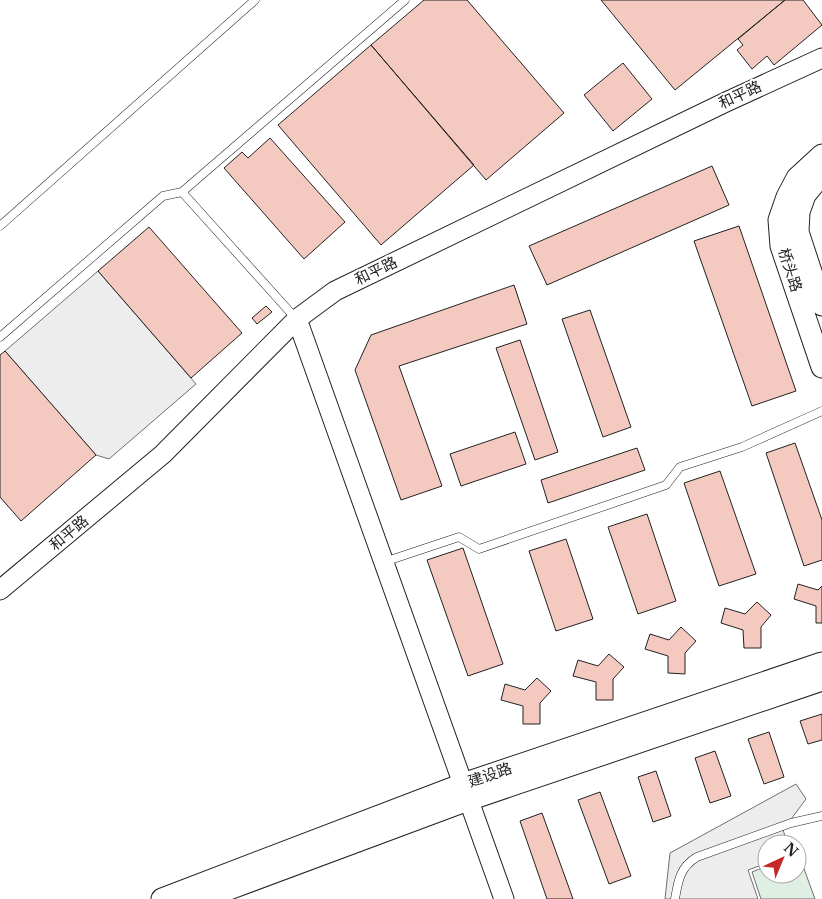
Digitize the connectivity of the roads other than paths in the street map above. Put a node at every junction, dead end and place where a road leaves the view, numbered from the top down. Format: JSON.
{"nodes":[{"id":1,"x":255,"y":0,"type":"edge"},
{"id":2,"x":405,"y":0,"type":"edge"},
{"id":3,"x":822,"y":58,"type":"edge"},
{"id":4,"x":822,"y":154,"type":"edge"},
{"id":5,"x":822,"y":174,"type":"edge"},
{"id":6,"x":182,"y":192,"type":"junction"},
{"id":7,"x":0,"y":226,"type":"edge"},
{"id":8,"x":822,"y":305,"type":"edge"},
{"id":9,"x":294,"y":316,"type":"junction"},
{"id":10,"x":0,"y":337,"type":"edge"},
{"id":11,"x":822,"y":367,"type":"edge"},
{"id":12,"x":822,"y":411,"type":"edge"},
{"id":13,"x":384,"y":562,"type":"junction"},
{"id":14,"x":0,"y":590,"type":"edge"},
{"id":15,"x":822,"y":663,"type":"edge"},
{"id":16,"x":822,"y":680,"type":"edge"},
{"id":17,"x":466,"y":792,"type":"junction"},
{"id":18,"x":822,"y":816,"type":"edge"},
{"id":19,"x":162,"y":899,"type":"edge"},
{"id":20,"x":202,"y":899,"type":"edge"},
{"id":21,"x":504,"y":899,"type":"edge"},
{"id":22,"x":675,"y":899,"type":"edge"}],
"edges":[{"from":1,"to":7,"type":"lane"},
{"from":2,"to":6,"type":"lane"},
{"from":3,"to":9,"type":"street","name":"和平路"},
{"from":4,"to":11,"type":"main road","name":"桥头路"},
{"from":5,"to":8,"type":"main road","name":"桥头路"},
{"from":6,"to":9,"type":"lane"},
{"from":6,"to":10,"type":"lane"},
{"from":9,"to":13,"type":"street"},
{"from":9,"to":14,"type":"street","name":"和平路"},
{"from":12,"to":13,"type":"lane"},
{"from":13,"to":17,"type":"street"},
{"from":15,"to":17,"type":"main road","name":"建设路"},
{"from":16,"to":17,"type":"main road","name":"建设路"},
{"from":17,"to":19,"type":"main road","name":"建设路"},
{"from":17,"to":20,"type":"main road","name":"建设路"},
{"from":17,"to":21,"type":"street"},
{"from":18,"to":22,"type":"lane"}]}
